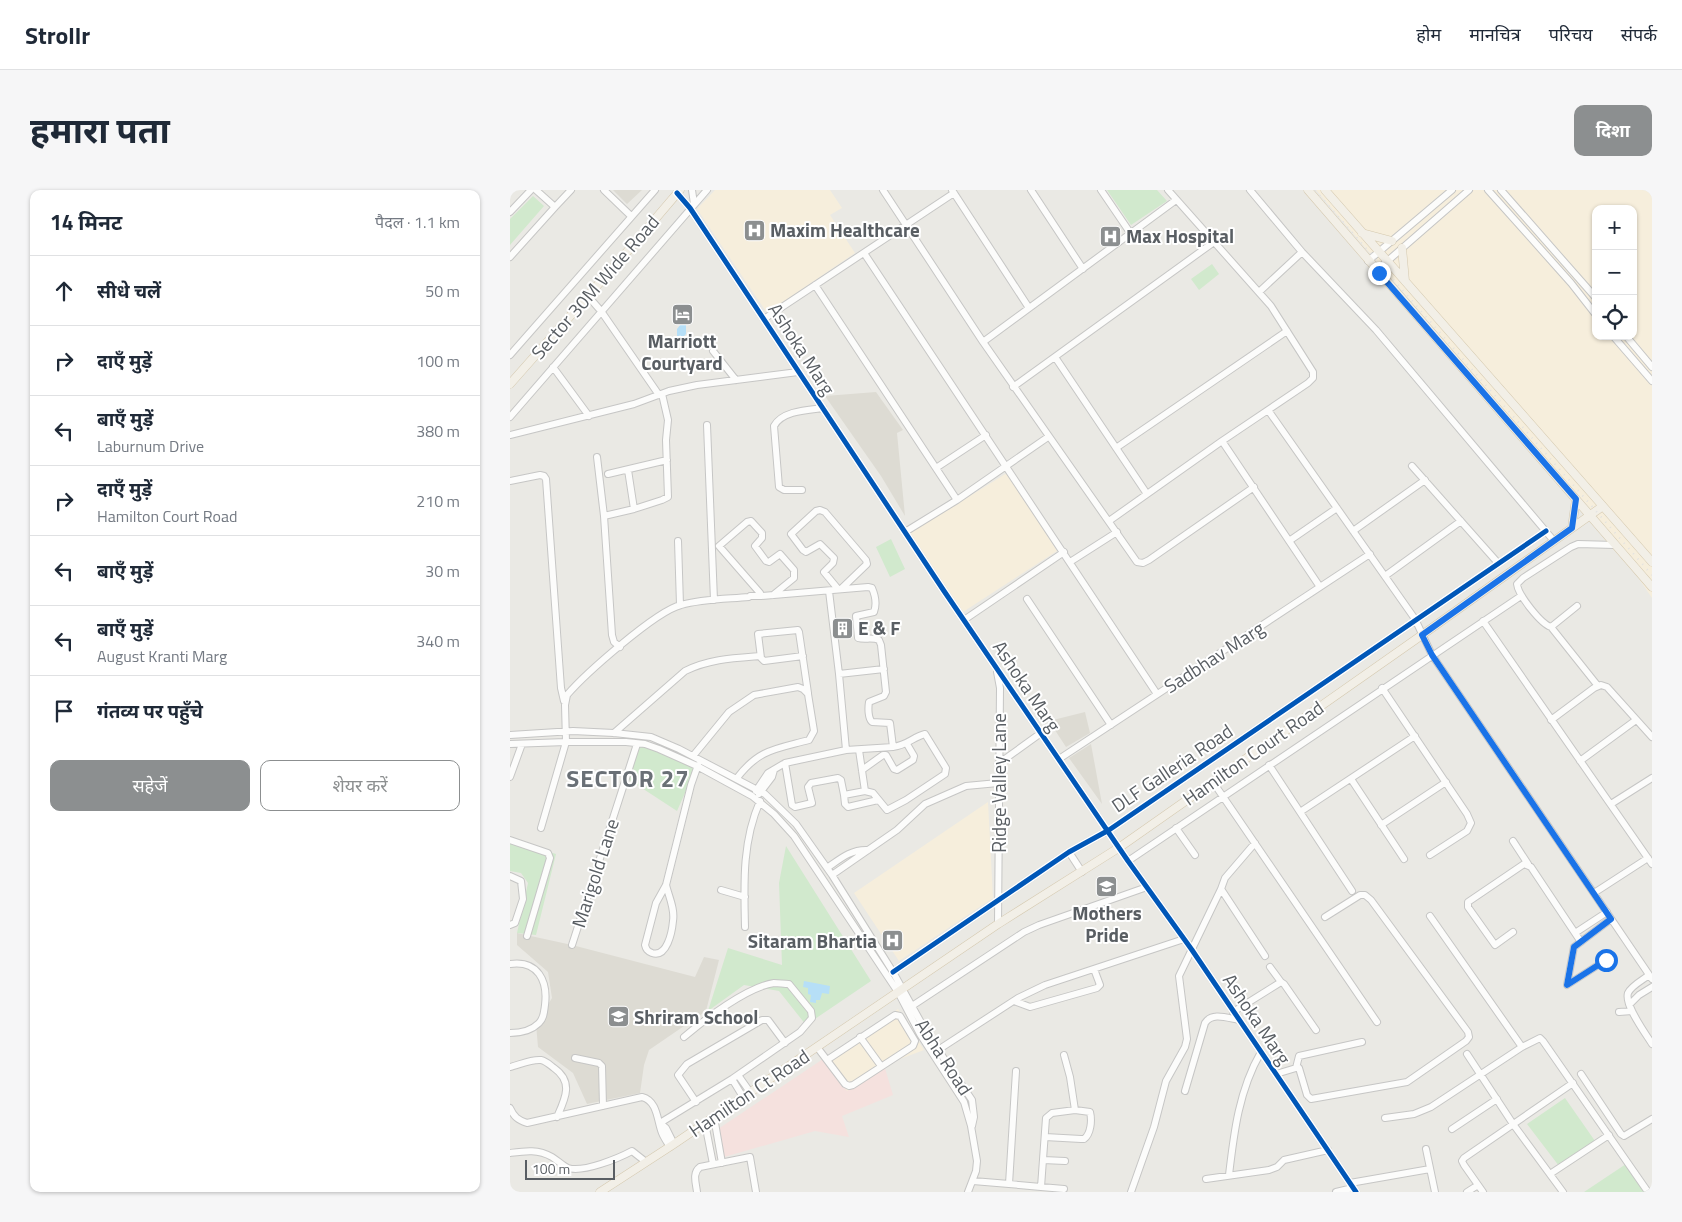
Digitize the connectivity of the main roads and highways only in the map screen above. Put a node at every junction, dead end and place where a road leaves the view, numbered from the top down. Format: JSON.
{"nodes":[{"id":1,"x":1308,"y":190,"type":"edge"},
{"id":2,"x":1325,"y":190,"type":"edge"},
{"id":3,"x":679,"y":192,"type":"edge"},
{"id":4,"x":1362,"y":233,"type":"junction"},
{"id":5,"x":1392,"y":241,"type":"road end"},
{"id":6,"x":1402,"y":248,"type":"road end"},
{"id":7,"x":1405,"y":282,"type":"junction"},
{"id":8,"x":510,"y":384,"type":"edge"},
{"id":9,"x":1576,"y":499,"type":"junction"},
{"id":10,"x":1603,"y":506,"type":"junction"},
{"id":11,"x":1590,"y":515,"type":"junction"},
{"id":12,"x":1572,"y":528,"type":"junction"},
{"id":13,"x":1652,"y":562,"type":"edge"},
{"id":14,"x":1652,"y":587,"type":"edge"},
{"id":15,"x":901,"y":991,"type":"joint"},
{"id":16,"x":600,"y":1192,"type":"edge"}],
"edges":[{"from":1,"to":9,"type":"main road"},
{"from":2,"to":4,"type":"main road"},
{"from":3,"to":8,"type":"main road","name":"Sector 30M Wide Road"},
{"from":4,"to":5,"type":"main road"},
{"from":4,"to":7,"type":"main road"},
{"from":6,"to":7,"type":"main road"},
{"from":7,"to":10,"type":"main road"},
{"from":9,"to":11,"type":"main road"},
{"from":9,"to":12,"type":"main road"},
{"from":10,"to":11,"type":"main road","name":"Hamilton Court Road"},
{"from":10,"to":13,"type":"main road"},
{"from":11,"to":12,"type":"main road","name":"Hamilton Court Road"},
{"from":11,"to":14,"type":"main road"},
{"from":12,"to":15,"type":"main road","name":"Hamilton Court Road"},
{"from":15,"to":16,"type":"main road","name":"Hamilton Ct Road"}]}
